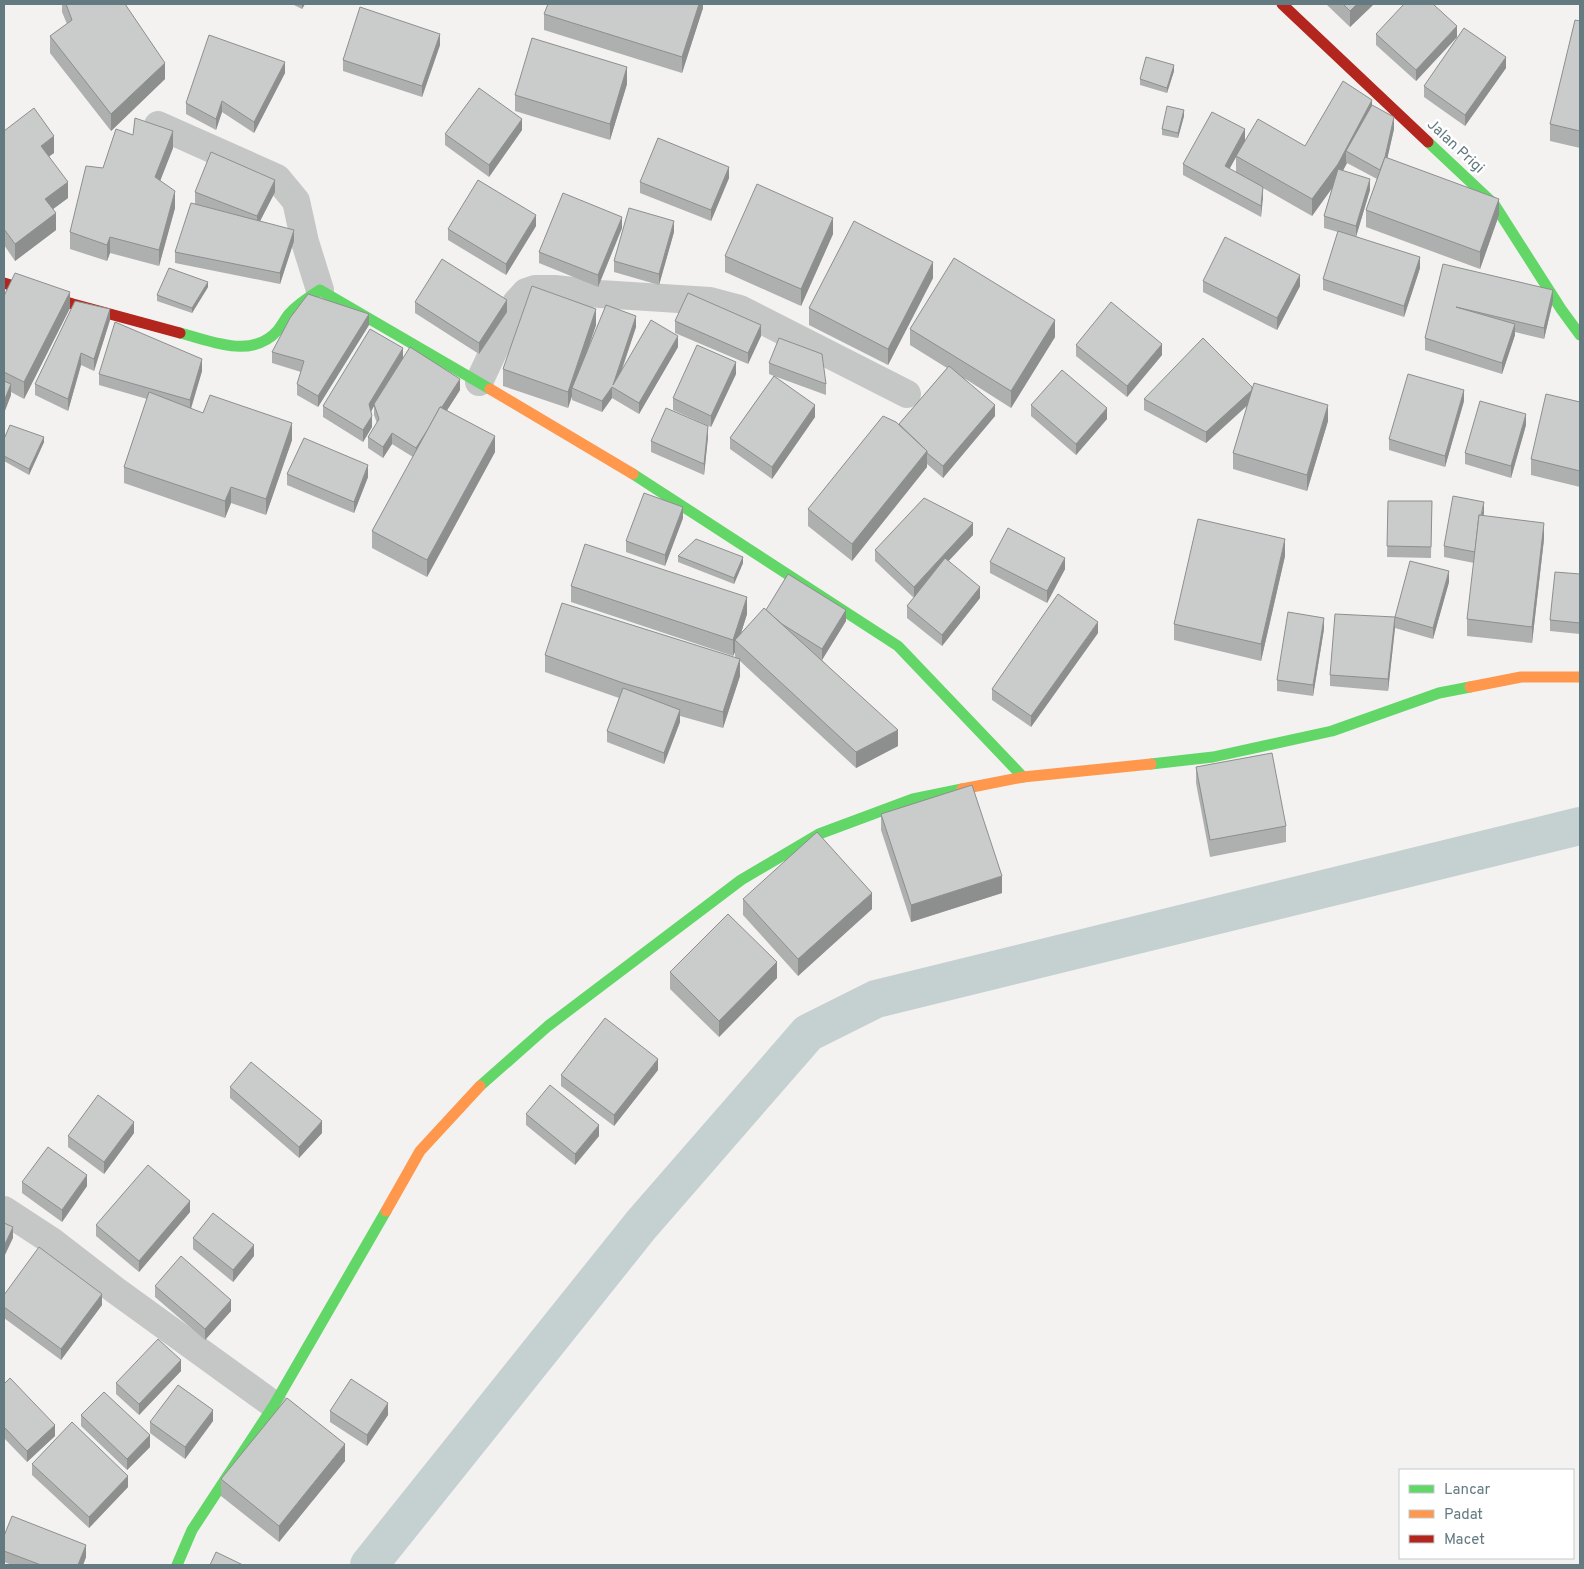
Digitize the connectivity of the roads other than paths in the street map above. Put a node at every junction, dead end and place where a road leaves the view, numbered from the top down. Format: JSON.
{"nodes":[{"id":1,"x":1282,"y":4,"type":"edge"},
{"id":2,"x":158,"y":126,"type":"edge"},
{"id":3,"x":4,"y":283,"type":"edge"},
{"id":4,"x":320,"y":290,"type":"junction"},
{"id":5,"x":1580,"y":335,"type":"edge"},
{"id":6,"x":480,"y":382,"type":"junction"},
{"id":7,"x":908,"y":394,"type":"dead end"},
{"id":8,"x":1580,"y":677,"type":"edge"},
{"id":9,"x":1023,"y":777,"type":"junction"},
{"id":10,"x":4,"y":1210,"type":"edge"},
{"id":11,"x":274,"y":1405,"type":"junction"},
{"id":12,"x":177,"y":1565,"type":"edge"}],
"edges":[{"from":1,"to":5,"type":"main road","name":"Jalan Prigi"},
{"from":2,"to":4,"type":"street"},
{"from":3,"to":4,"type":"main road"},
{"from":4,"to":6,"type":"main road"},
{"from":6,"to":7,"type":"street"},
{"from":6,"to":9,"type":"main road"},
{"from":8,"to":9,"type":"main road"},
{"from":9,"to":11,"type":"main road"},
{"from":10,"to":11,"type":"street"},
{"from":11,"to":12,"type":"main road"}]}
